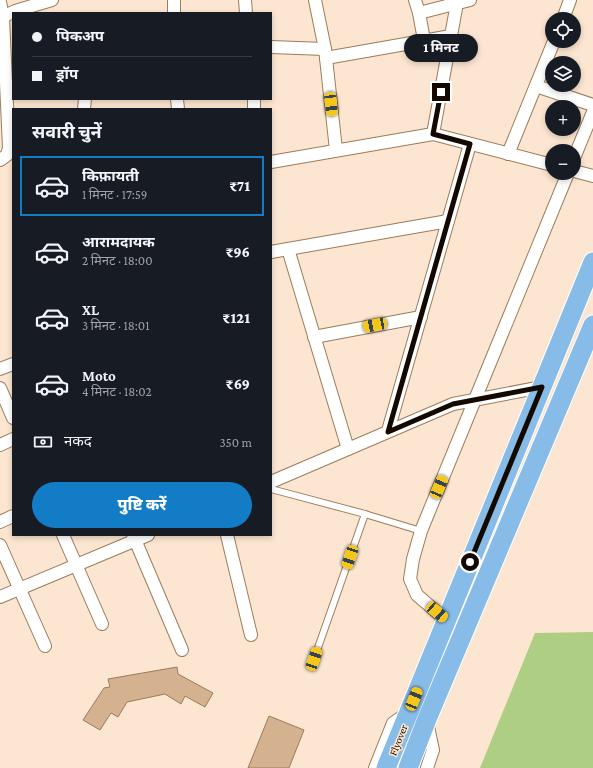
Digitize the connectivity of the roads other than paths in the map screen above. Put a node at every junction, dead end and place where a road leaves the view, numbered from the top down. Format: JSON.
{"nodes":[{"id":1,"x":52,"y":0,"type":"edge"},
{"id":2,"x":174,"y":0,"type":"edge"},
{"id":3,"x":245,"y":0,"type":"edge"},
{"id":4,"x":315,"y":0,"type":"edge"},
{"id":5,"x":415,"y":0,"type":"edge"},
{"id":6,"x":470,"y":0,"type":"edge"},
{"id":7,"x":570,"y":0,"type":"edge"},
{"id":8,"x":0,"y":2,"type":"edge"},
{"id":9,"x":450,"y":3,"type":"edge"},
{"id":10,"x":12,"y":12,"type":"edge"},
{"id":11,"x":13,"y":12,"type":"edge"},
{"id":12,"x":174,"y":12,"type":"edge"},
{"id":13,"x":246,"y":12,"type":"edge"},
{"id":14,"x":566,"y":12,"type":"edge"},
{"id":15,"x":419,"y":13,"type":"junction"},
{"id":16,"x":2,"y":17,"type":"edge"},
{"id":17,"x":451,"y":36,"type":"junction"},
{"id":18,"x":424,"y":40,"type":"junction"},
{"id":19,"x":272,"y":47,"type":"edge"},
{"id":20,"x":551,"y":48,"type":"edge"},
{"id":21,"x":325,"y":54,"type":"junction"},
{"id":22,"x":536,"y":86,"type":"junction"},
{"id":23,"x":593,"y":105,"type":"edge"},
{"id":24,"x":593,"y":112,"type":"edge"},
{"id":25,"x":433,"y":134,"type":"junction"},
{"id":26,"x":470,"y":144,"type":"junction"},
{"id":27,"x":580,"y":144,"type":"edge"},
{"id":28,"x":336,"y":150,"type":"junction"},
{"id":29,"x":508,"y":154,"type":"junction"},
{"id":30,"x":0,"y":160,"type":"edge"},
{"id":31,"x":272,"y":162,"type":"edge"},
{"id":32,"x":545,"y":163,"type":"edge"},
{"id":33,"x":581,"y":173,"type":"edge"},
{"id":34,"x":593,"y":176,"type":"edge"},
{"id":35,"x":565,"y":180,"type":"edge"},
{"id":36,"x":448,"y":221,"type":"junction"},
{"id":37,"x":288,"y":249,"type":"junction"},
{"id":38,"x":272,"y":252,"type":"edge"},
{"id":39,"x":593,"y":262,"type":"edge"},
{"id":40,"x":421,"y":317,"type":"junction"},
{"id":41,"x":593,"y":324,"type":"edge"},
{"id":42,"x":314,"y":337,"type":"junction"},
{"id":43,"x":12,"y":364,"type":"edge"},
{"id":44,"x":0,"y":369,"type":"edge"},
{"id":45,"x":542,"y":387,"type":"junction"},
{"id":46,"x":0,"y":388,"type":"edge"},
{"id":47,"x":475,"y":400,"type":"junction"},
{"id":48,"x":12,"y":416,"type":"edge"},
{"id":49,"x":388,"y":432,"type":"junction"},
{"id":50,"x":12,"y":439,"type":"edge"},
{"id":51,"x":0,"y":445,"type":"edge"},
{"id":52,"x":348,"y":449,"type":"junction"},
{"id":53,"x":272,"y":482,"type":"edge"},
{"id":54,"x":272,"y":489,"type":"edge"},
{"id":55,"x":365,"y":514,"type":"junction"},
{"id":56,"x":12,"y":516,"type":"edge"},
{"id":57,"x":0,"y":522,"type":"edge"},
{"id":58,"x":420,"y":531,"type":"junction"},
{"id":59,"x":63,"y":536,"type":"edge"},
{"id":60,"x":227,"y":536,"type":"edge"},
{"id":61,"x":134,"y":538,"type":"edge"},
{"id":62,"x":0,"y":545,"type":"edge"},
{"id":63,"x":76,"y":565,"type":"junction"},
{"id":64,"x":20,"y":589,"type":"junction"},
{"id":65,"x":0,"y":597,"type":"edge"},
{"id":66,"x":446,"y":620,"type":"junction"},
{"id":67,"x":102,"y":624,"type":"dead end"},
{"id":68,"x":251,"y":635,"type":"dead end"},
{"id":69,"x":45,"y":646,"type":"dead end"},
{"id":70,"x":182,"y":650,"type":"dead end"},
{"id":71,"x":314,"y":659,"type":"dead end"},
{"id":72,"x":409,"y":712,"type":"junction"},
{"id":73,"x":427,"y":719,"type":"junction"},
{"id":74,"x":375,"y":768,"type":"edge"},
{"id":75,"x":386,"y":768,"type":"edge"},
{"id":76,"x":408,"y":768,"type":"edge"},
{"id":77,"x":427,"y":768,"type":"edge"}],
"edges":[{"from":1,"to":11,"type":"street"},
{"from":2,"to":12,"type":"street"},
{"from":3,"to":13,"type":"street"},
{"from":4,"to":21,"type":"street"},
{"from":5,"to":15,"type":"street"},
{"from":6,"to":9,"type":"street"},
{"from":7,"to":14,"type":"street"},
{"from":8,"to":16,"type":"street"},
{"from":9,"to":15,"type":"street"},
{"from":9,"to":17,"type":"street"},
{"from":10,"to":16,"type":"street"},
{"from":15,"to":18,"type":"street"},
{"from":16,"to":30,"type":"street"},
{"from":17,"to":18,"type":"street"},
{"from":17,"to":25,"type":"street"},
{"from":18,"to":21,"type":"street"},
{"from":19,"to":21,"type":"street"},
{"from":20,"to":22,"type":"street"},
{"from":21,"to":28,"type":"street"},
{"from":22,"to":23,"type":"street"},
{"from":22,"to":29,"type":"street"},
{"from":24,"to":27,"type":"street"},
{"from":25,"to":26,"type":"street"},
{"from":25,"to":28,"type":"street"},
{"from":26,"to":29,"type":"street"},
{"from":26,"to":36,"type":"street"},
{"from":28,"to":31,"type":"street"},
{"from":29,"to":32,"type":"street"},
{"from":33,"to":34,"type":"street"},
{"from":35,"to":47,"type":"street"},
{"from":36,"to":37,"type":"street"},
{"from":36,"to":40,"type":"street"},
{"from":37,"to":38,"type":"street"},
{"from":37,"to":42,"type":"street"},
{"from":39,"to":45,"type":"main road","name":"Flyover"},
{"from":40,"to":42,"type":"street"},
{"from":40,"to":49,"type":"street"},
{"from":41,"to":73,"type":"main road","name":"Flyover"},
{"from":42,"to":52,"type":"street"},
{"from":43,"to":44,"type":"street"},
{"from":45,"to":47,"type":"street"},
{"from":45,"to":66,"type":"main road","name":"Flyover"},
{"from":46,"to":48,"type":"street"},
{"from":47,"to":49,"type":"street"},
{"from":47,"to":58,"type":"street"},
{"from":49,"to":52,"type":"street"},
{"from":50,"to":51,"type":"street"},
{"from":52,"to":53,"type":"street"},
{"from":54,"to":55,"type":"lane"},
{"from":55,"to":58,"type":"lane"},
{"from":55,"to":71,"type":"lane"},
{"from":56,"to":57,"type":"street"},
{"from":58,"to":66,"type":"street"},
{"from":59,"to":63,"type":"street"},
{"from":60,"to":68,"type":"street"},
{"from":61,"to":63,"type":"street"},
{"from":61,"to":70,"type":"street"},
{"from":62,"to":64,"type":"street"},
{"from":63,"to":64,"type":"street"},
{"from":63,"to":67,"type":"street"},
{"from":64,"to":65,"type":"street"},
{"from":64,"to":69,"type":"street"},
{"from":66,"to":72,"type":"main road","name":"Flyover"},
{"from":72,"to":74,"type":"street"},
{"from":72,"to":75,"type":"main road","name":"Flyover"},
{"from":73,"to":76,"type":"main road","name":"Flyover"},
{"from":73,"to":77,"type":"street"}]}
